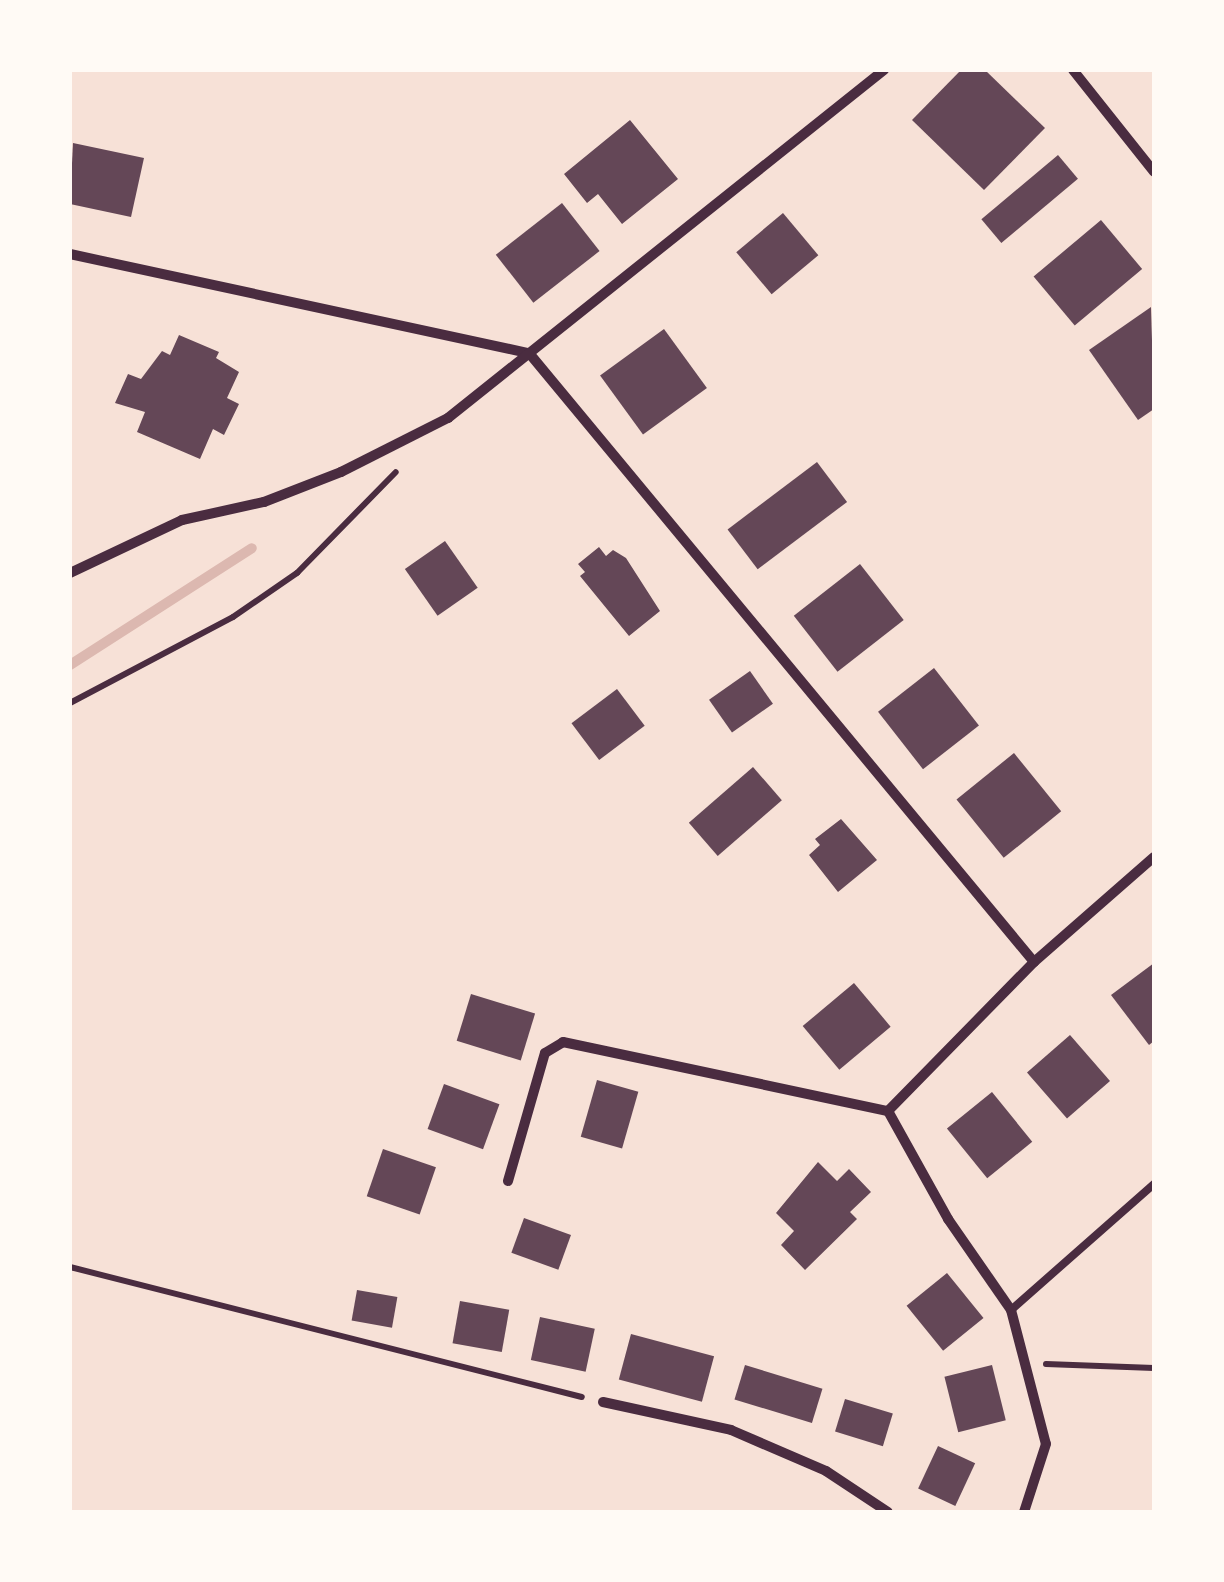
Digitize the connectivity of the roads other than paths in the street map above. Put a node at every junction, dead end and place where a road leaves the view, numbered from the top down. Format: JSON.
{"nodes":[{"id":1,"x":884,"y":70,"type":"edge"},
{"id":2,"x":1074,"y":70,"type":"edge"},
{"id":3,"x":1154,"y":172,"type":"edge"},
{"id":4,"x":70,"y":254,"type":"edge"},
{"id":5,"x":529,"y":352,"type":"junction"},
{"id":6,"x":70,"y":572,"type":"edge"},
{"id":7,"x":1154,"y":857,"type":"edge"},
{"id":8,"x":1034,"y":962,"type":"junction"},
{"id":9,"x":888,"y":1111,"type":"junction"},
{"id":10,"x":508,"y":1181,"type":"dead end"},
{"id":11,"x":1154,"y":1184,"type":"edge"},
{"id":12,"x":1011,"y":1310,"type":"junction"},
{"id":13,"x":603,"y":1402,"type":"road end"},
{"id":14,"x":888,"y":1512,"type":"edge"},
{"id":15,"x":1024,"y":1512,"type":"edge"}],
"edges":[{"from":1,"to":5,"type":"street"},
{"from":2,"to":3,"type":"street"},
{"from":4,"to":5,"type":"street"},
{"from":5,"to":6,"type":"street"},
{"from":5,"to":8,"type":"street"},
{"from":7,"to":8,"type":"street"},
{"from":8,"to":9,"type":"street"},
{"from":9,"to":10,"type":"street"},
{"from":9,"to":12,"type":"street"},
{"from":11,"to":12,"type":"lane"},
{"from":12,"to":15,"type":"street"},
{"from":13,"to":14,"type":"street"}]}
